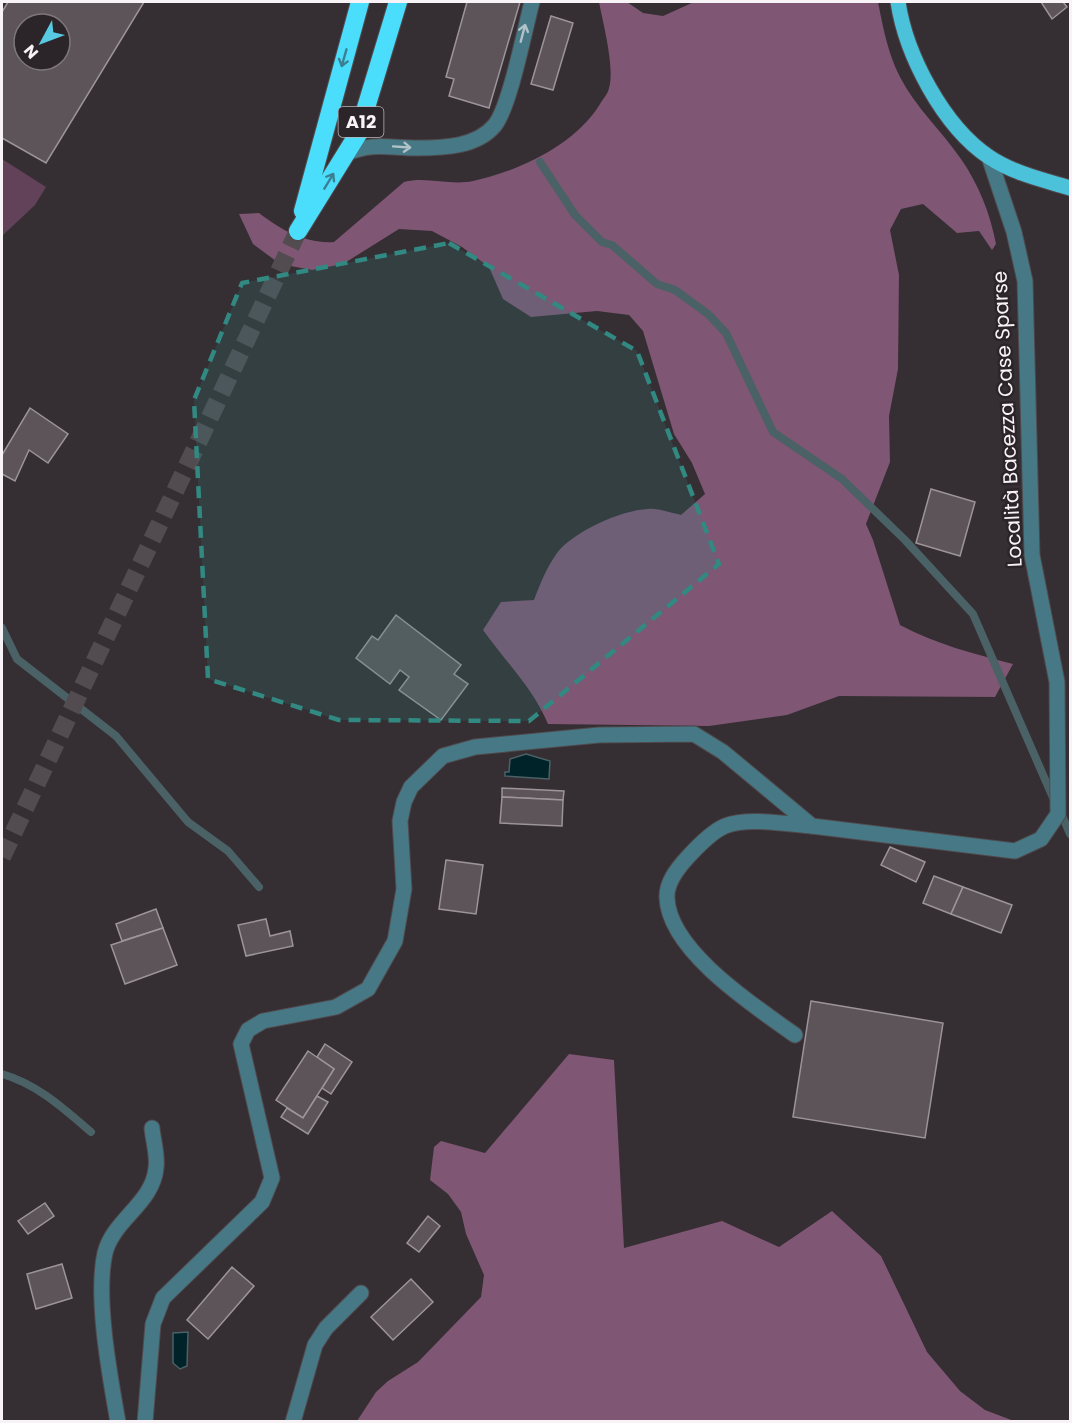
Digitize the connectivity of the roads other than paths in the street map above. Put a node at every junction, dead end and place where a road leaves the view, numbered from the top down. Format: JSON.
{"nodes":[{"id":1,"x":360,"y":2,"type":"edge"},
{"id":2,"x":398,"y":2,"type":"edge"},
{"id":3,"x":532,"y":2,"type":"edge"},
{"id":4,"x":898,"y":2,"type":"edge"},
{"id":5,"x":345,"y":154,"type":"junction"},
{"id":6,"x":989,"y":157,"type":"junction"},
{"id":7,"x":1071,"y":188,"type":"edge"},
{"id":8,"x":812,"y":826,"type":"junction"},
{"id":9,"x":795,"y":1035,"type":"dead end"},
{"id":10,"x":152,"y":1128,"type":"dead end"},
{"id":11,"x":361,"y":1293,"type":"dead end"},
{"id":12,"x":118,"y":1422,"type":"edge"},
{"id":13,"x":145,"y":1422,"type":"edge"},
{"id":14,"x":293,"y":1422,"type":"edge"}],
"edges":[{"from":1,"to":5,"type":"highway","number":"A12","one_way":true},
{"from":2,"to":5,"type":"highway","number":"A12"},
{"from":5,"to":3,"type":"street","number":"A12","one_way":true},
{"from":4,"to":6,"type":"main road"},
{"from":6,"to":7,"type":"main road"},
{"from":6,"to":8,"type":"street","name":"Località Bacezza Case Sparse"},
{"from":8,"to":9,"type":"street","name":"Località Bacezza Case Sparse"},
{"from":8,"to":13,"type":"street"},
{"from":10,"to":12,"type":"street"},
{"from":11,"to":14,"type":"street"}]}
